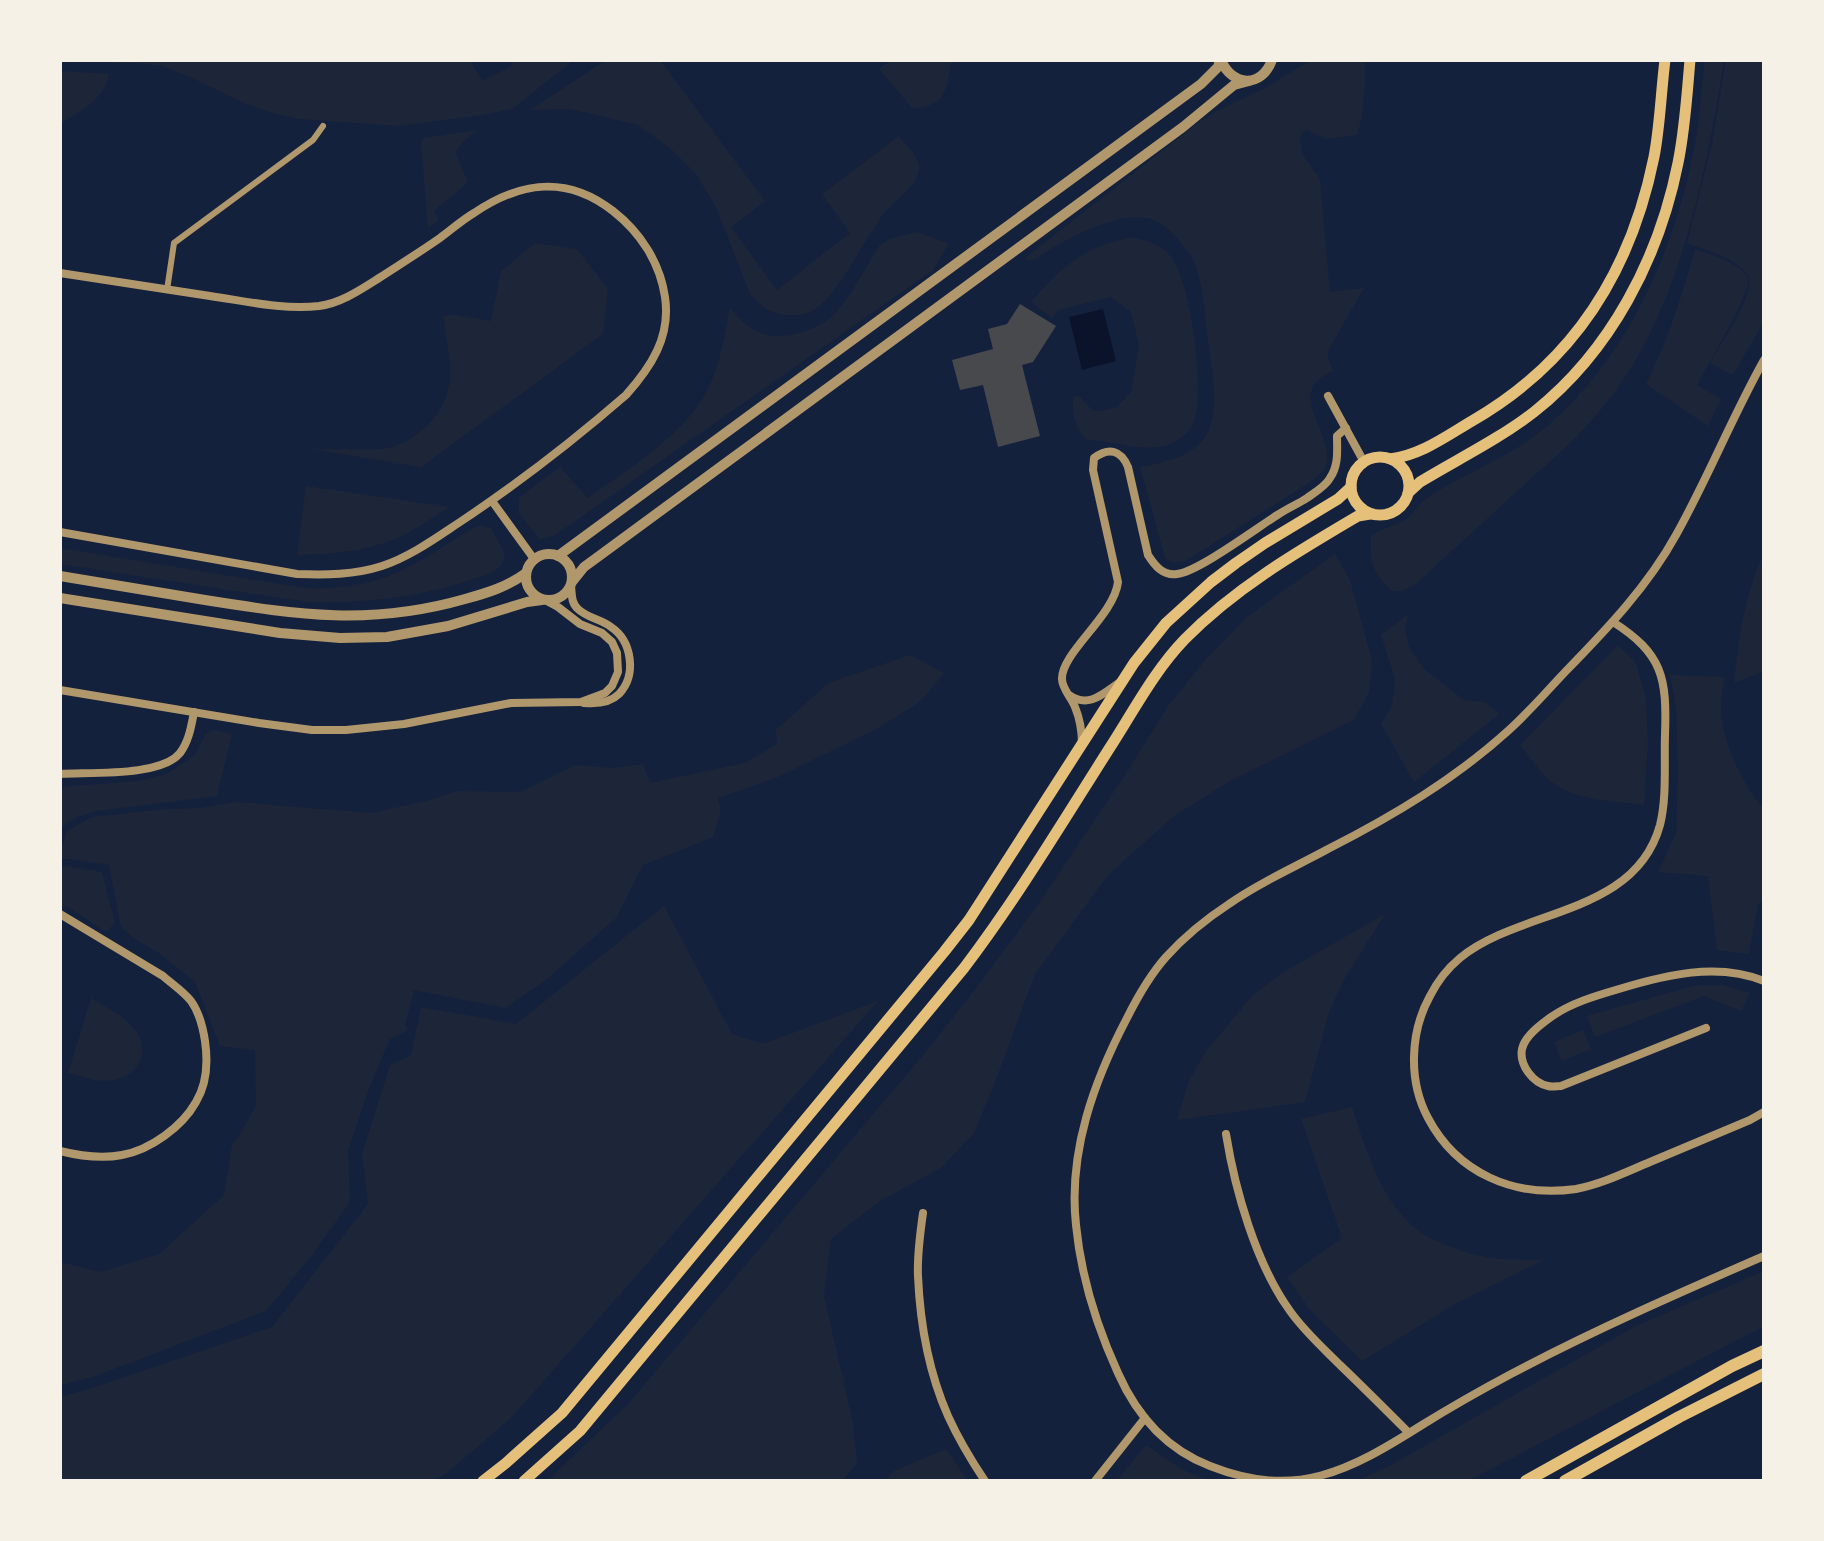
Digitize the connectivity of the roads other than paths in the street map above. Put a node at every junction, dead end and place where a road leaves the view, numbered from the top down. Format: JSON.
{"nodes":[{"id":1,"x":1220,"y":60,"type":"edge"},
{"id":2,"x":1273,"y":60,"type":"edge"},
{"id":3,"x":1665,"y":60,"type":"edge"},
{"id":4,"x":1690,"y":60,"type":"edge"},
{"id":5,"x":1249,"y":81,"type":"junction"},
{"id":6,"x":323,"y":126,"type":"dead end"},
{"id":7,"x":60,"y":273,"type":"edge"},
{"id":8,"x":167,"y":290,"type":"junction"},
{"id":9,"x":1764,"y":360,"type":"edge"},
{"id":10,"x":1328,"y":396,"type":"dead end"},
{"id":11,"x":1346,"y":428,"type":"junction"},
{"id":12,"x":1390,"y":459,"type":"junction"},
{"id":13,"x":1364,"y":462,"type":"junction"},
{"id":14,"x":1351,"y":487,"type":"junction"},
{"id":15,"x":1408,"y":493,"type":"junction"},
{"id":16,"x":492,"y":501,"type":"junction"},
{"id":17,"x":1370,"y":514,"type":"junction"},
{"id":18,"x":60,"y":532,"type":"edge"},
{"id":19,"x":558,"y":556,"type":"junction"},
{"id":20,"x":534,"y":559,"type":"junction"},
{"id":21,"x":526,"y":573,"type":"junction"},
{"id":22,"x":60,"y":576,"type":"edge"},
{"id":23,"x":571,"y":584,"type":"junction"},
{"id":24,"x":60,"y":598,"type":"edge"},
{"id":25,"x":544,"y":600,"type":"junction"},
{"id":26,"x":1613,"y":622,"type":"junction"},
{"id":27,"x":1124,"y":679,"type":"junction"},
{"id":28,"x":60,"y":690,"type":"edge"},
{"id":29,"x":1068,"y":694,"type":"junction"},
{"id":30,"x":571,"y":702,"type":"junction"},
{"id":31,"x":194,"y":712,"type":"junction"},
{"id":32,"x":1082,"y":745,"type":"junction"},
{"id":33,"x":60,"y":774,"type":"edge"},
{"id":34,"x":60,"y":914,"type":"edge"},
{"id":35,"x":1764,"y":981,"type":"edge"},
{"id":36,"x":1706,"y":1028,"type":"dead end"},
{"id":37,"x":1764,"y":1112,"type":"edge"},
{"id":38,"x":1226,"y":1134,"type":"dead end"},
{"id":39,"x":60,"y":1151,"type":"edge"},
{"id":40,"x":923,"y":1213,"type":"dead end"},
{"id":41,"x":1764,"y":1256,"type":"edge"},
{"id":42,"x":1764,"y":1351,"type":"edge"},
{"id":43,"x":1764,"y":1374,"type":"edge"},
{"id":44,"x":1145,"y":1418,"type":"junction"},
{"id":45,"x":1409,"y":1433,"type":"junction"},
{"id":46,"x":483,"y":1481,"type":"edge"},
{"id":47,"x":524,"y":1481,"type":"edge"},
{"id":48,"x":985,"y":1481,"type":"edge"},
{"id":49,"x":1095,"y":1481,"type":"edge"},
{"id":50,"x":1526,"y":1481,"type":"edge"},
{"id":51,"x":1565,"y":1481,"type":"edge"}],
"edges":[{"from":1,"to":5,"type":"street"},
{"from":1,"to":19,"type":"street"},
{"from":2,"to":5,"type":"street"},
{"from":3,"to":12,"type":"main road"},
{"from":4,"to":15,"type":"main road"},
{"from":5,"to":23,"type":"street"},
{"from":6,"to":8,"type":"street"},
{"from":7,"to":8,"type":"street"},
{"from":8,"to":16,"type":"street"},
{"from":9,"to":26,"type":"street"},
{"from":10,"to":11,"type":"street"},
{"from":11,"to":13,"type":"street"},
{"from":11,"to":29,"type":"street"},
{"from":12,"to":13,"type":"main road"},
{"from":12,"to":15,"type":"main road"},
{"from":13,"to":14,"type":"main road"},
{"from":14,"to":17,"type":"main road"},
{"from":14,"to":27,"type":"main road"},
{"from":15,"to":17,"type":"main road"},
{"from":16,"to":18,"type":"street"},
{"from":16,"to":20,"type":"street"},
{"from":17,"to":47,"type":"main road"},
{"from":19,"to":20,"type":"street"},
{"from":19,"to":23,"type":"street"},
{"from":20,"to":21,"type":"street"},
{"from":21,"to":22,"type":"street"},
{"from":21,"to":25,"type":"street"},
{"from":23,"to":25,"type":"street"},
{"from":23,"to":30,"type":"street"},
{"from":24,"to":25,"type":"street"},
{"from":25,"to":30,"type":"street"},
{"from":26,"to":37,"type":"street"},
{"from":26,"to":44,"type":"street"},
{"from":27,"to":29,"type":"street"},
{"from":27,"to":32,"type":"main road"},
{"from":28,"to":31,"type":"street"},
{"from":29,"to":32,"type":"street"},
{"from":30,"to":31,"type":"street"},
{"from":31,"to":33,"type":"street"},
{"from":32,"to":46,"type":"main road"},
{"from":34,"to":39,"type":"street"},
{"from":35,"to":36,"type":"street"},
{"from":38,"to":45,"type":"street"},
{"from":40,"to":48,"type":"street"},
{"from":41,"to":45,"type":"street"},
{"from":42,"to":50,"type":"main road"},
{"from":43,"to":51,"type":"main road"},
{"from":44,"to":45,"type":"street"},
{"from":44,"to":49,"type":"street"}]}
